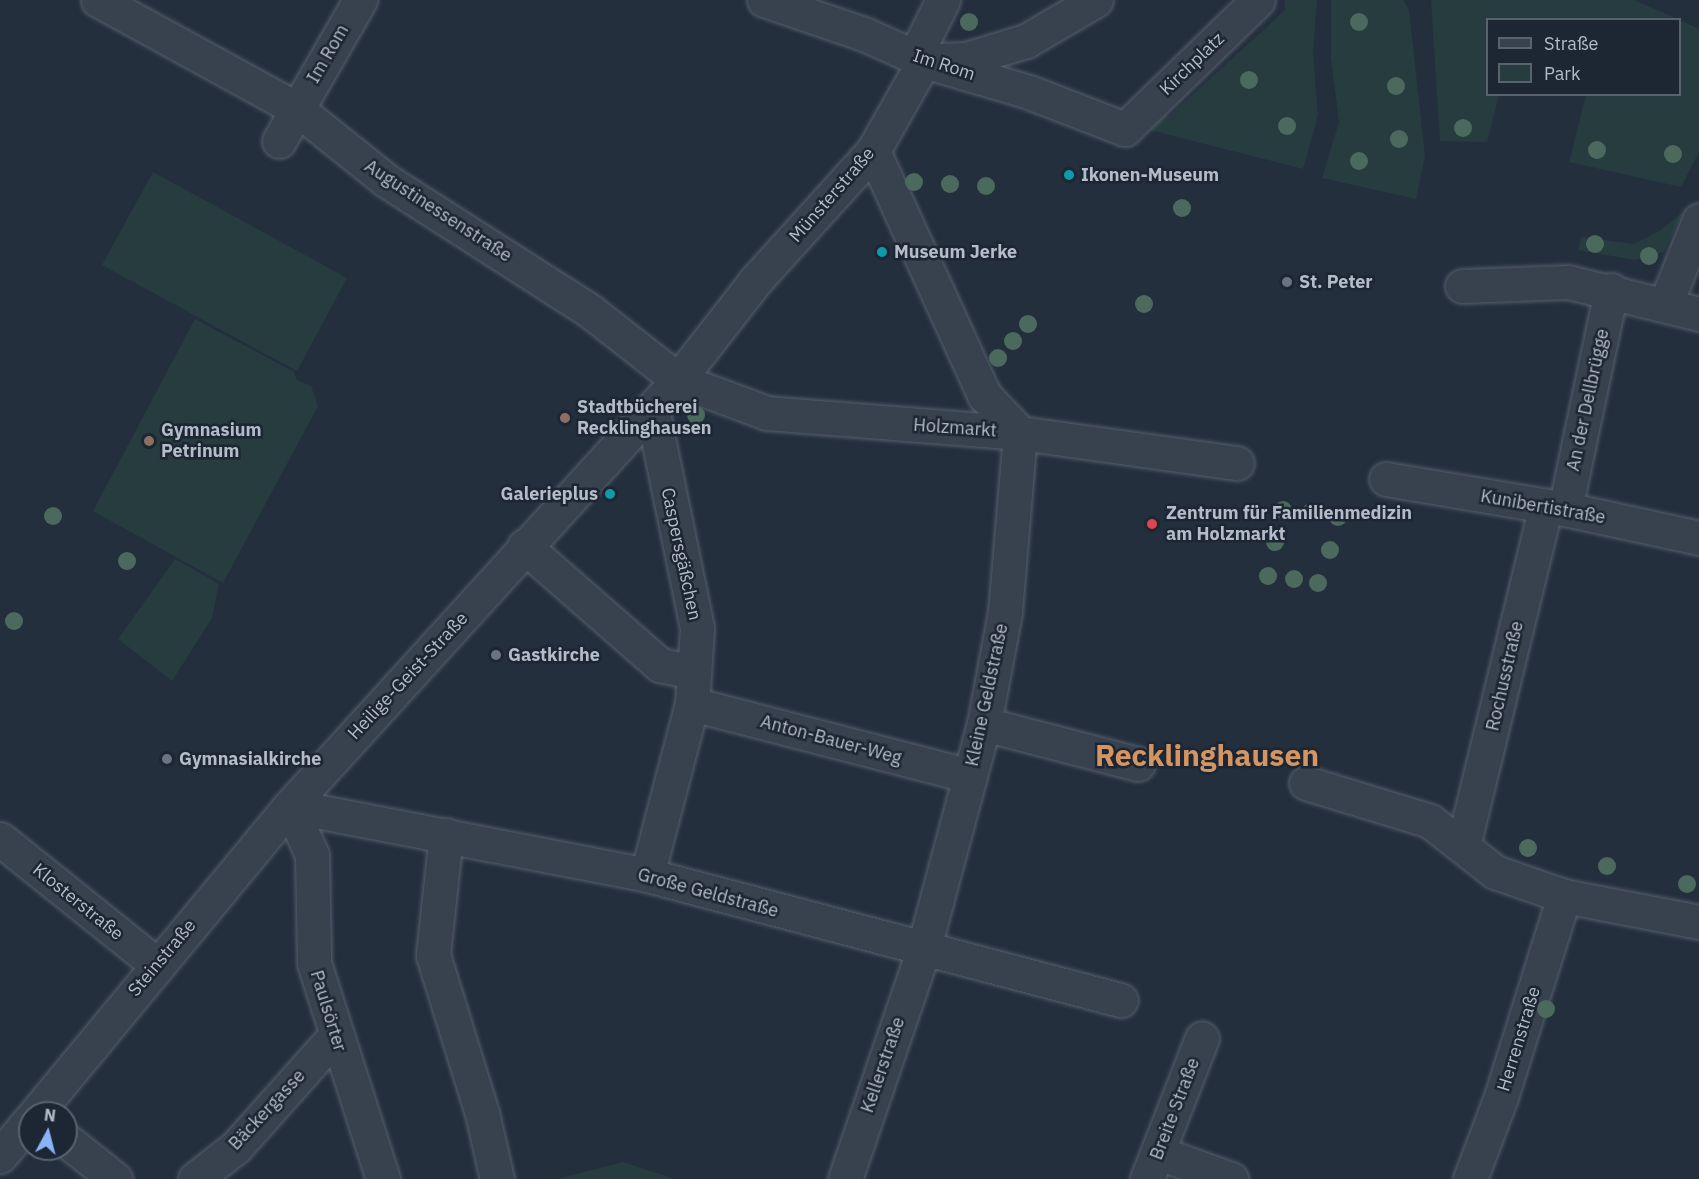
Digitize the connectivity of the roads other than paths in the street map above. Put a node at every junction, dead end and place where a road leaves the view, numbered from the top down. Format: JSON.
{"nodes":[{"id":1,"x":98,"y":0,"type":"edge"},
{"id":2,"x":360,"y":0,"type":"edge"},
{"id":3,"x":764,"y":0,"type":"edge"},
{"id":4,"x":943,"y":0,"type":"edge"},
{"id":5,"x":1096,"y":0,"type":"edge"},
{"id":6,"x":1258,"y":0,"type":"edge"},
{"id":7,"x":924,"y":61,"type":"junction"},
{"id":8,"x":297,"y":108,"type":"junction"},
{"id":9,"x":1125,"y":129,"type":"joint"},
{"id":10,"x":279,"y":141,"type":"dead end"},
{"id":11,"x":873,"y":151,"type":"junction"},
{"id":12,"x":1699,"y":220,"type":"edge"},
{"id":13,"x":1462,"y":286,"type":"dead end"},
{"id":14,"x":1611,"y":290,"type":"junction"},
{"id":15,"x":1666,"y":303,"type":"junction"},
{"id":16,"x":1699,"y":314,"type":"edge"},
{"id":17,"x":678,"y":380,"type":"junction"},
{"id":18,"x":652,"y":409,"type":"junction"},
{"id":19,"x":1020,"y":433,"type":"junction"},
{"id":20,"x":1237,"y":463,"type":"dead end"},
{"id":21,"x":1386,"y":479,"type":"dead end"},
{"id":22,"x":1556,"y":508,"type":"junction"},
{"id":23,"x":1699,"y":538,"type":"edge"},
{"id":24,"x":524,"y":546,"type":"junction"},
{"id":25,"x":693,"y":688,"type":"junction"},
{"id":26,"x":984,"y":724,"type":"junction"},
{"id":27,"x":1138,"y":764,"type":"dead end"},
{"id":28,"x":970,"y":776,"type":"junction"},
{"id":29,"x":1306,"y":783,"type":"dead end"},
{"id":30,"x":290,"y":806,"type":"junction"},
{"id":31,"x":446,"y":835,"type":"junction"},
{"id":32,"x":0,"y":839,"type":"edge"},
{"id":33,"x":1463,"y":846,"type":"junction"},
{"id":34,"x":647,"y":876,"type":"junction"},
{"id":35,"x":1564,"y":896,"type":"junction"},
{"id":36,"x":1699,"y":922,"type":"edge"},
{"id":37,"x":923,"y":951,"type":"junction"},
{"id":38,"x":156,"y":964,"type":"junction"},
{"id":39,"x":1121,"y":1000,"type":"dead end"},
{"id":40,"x":335,"y":1036,"type":"junction"},
{"id":41,"x":1202,"y":1038,"type":"dead end"},
{"id":42,"x":46,"y":1101,"type":"edge"},
{"id":43,"x":18,"y":1134,"type":"edge"},
{"id":44,"x":78,"y":1150,"type":"edge"},
{"id":45,"x":0,"y":1156,"type":"edge"},
{"id":46,"x":1153,"y":1166,"type":"edge"},
{"id":47,"x":105,"y":1171,"type":"edge"},
{"id":48,"x":195,"y":1179,"type":"edge"},
{"id":49,"x":382,"y":1179,"type":"edge"},
{"id":50,"x":497,"y":1179,"type":"edge"},
{"id":51,"x":845,"y":1179,"type":"edge"},
{"id":52,"x":1231,"y":1179,"type":"edge"},
{"id":53,"x":1470,"y":1179,"type":"edge"}],
"edges":[{"from":1,"to":8,"type":"street","name":"Augustinessenstraße"},
{"from":2,"to":8,"type":"street","name":"Im Rom"},
{"from":3,"to":7,"type":"street","name":"Im Rom"},
{"from":4,"to":7,"type":"street"},
{"from":5,"to":7,"type":"street"},
{"from":6,"to":9,"type":"street","name":"Kirchplatz"},
{"from":7,"to":9,"type":"street","name":"Im Rom"},
{"from":7,"to":11,"type":"street","name":"Münsterstraße"},
{"from":8,"to":10,"type":"street","name":"Im Rom"},
{"from":8,"to":17,"type":"street","name":"Augustinessenstraße"},
{"from":11,"to":17,"type":"street","name":"Münsterstraße"},
{"from":11,"to":19,"type":"street"},
{"from":12,"to":15,"type":"street"},
{"from":13,"to":14,"type":"street"},
{"from":14,"to":15,"type":"street"},
{"from":14,"to":22,"type":"street","name":"An der Dellbrügge"},
{"from":15,"to":16,"type":"street"},
{"from":17,"to":18,"type":"street","name":"Heilige-Geist-Straße"},
{"from":17,"to":19,"type":"street","name":"Holzmarkt"},
{"from":18,"to":24,"type":"street","name":"Heilige-Geist-Straße"},
{"from":18,"to":25,"type":"street","name":"Caspersgäßchen"},
{"from":19,"to":20,"type":"street","name":"Holzmarkt"},
{"from":19,"to":26,"type":"street","name":"Kleine Geldstraße"},
{"from":21,"to":22,"type":"street","name":"Kunibertistraße"},
{"from":22,"to":23,"type":"street","name":"Kunibertistraße"},
{"from":22,"to":33,"type":"street","name":"Rochusstraße"},
{"from":24,"to":25,"type":"street"},
{"from":24,"to":30,"type":"street","name":"Heilige-Geist-Straße"},
{"from":25,"to":28,"type":"street","name":"Anton-Bauer-Weg"},
{"from":25,"to":34,"type":"street","name":"Caspersgäßchen"},
{"from":26,"to":27,"type":"street"},
{"from":26,"to":28,"type":"street","name":"Kleine Geldstraße"},
{"from":28,"to":37,"type":"street","name":"Kleine Geldstraße"},
{"from":29,"to":33,"type":"street"},
{"from":30,"to":31,"type":"street","name":"Große Geldstraße"},
{"from":30,"to":38,"type":"street","name":"Steinstraße"},
{"from":30,"to":40,"type":"street","name":"Paulsörter"},
{"from":31,"to":34,"type":"street","name":"Große Geldstraße"},
{"from":31,"to":50,"type":"street"},
{"from":32,"to":38,"type":"street","name":"Klosterstraße"},
{"from":33,"to":35,"type":"street"},
{"from":34,"to":37,"type":"street","name":"Große Geldstraße"},
{"from":35,"to":36,"type":"street"},
{"from":35,"to":53,"type":"street","name":"Herrenstraße"},
{"from":37,"to":39,"type":"street","name":"Große Geldstraße"},
{"from":37,"to":51,"type":"street","name":"Kellerstraße"},
{"from":38,"to":42,"type":"street","name":"Steinstraße"},
{"from":40,"to":48,"type":"street","name":"Bäckergasse"},
{"from":40,"to":49,"type":"street","name":"Paulsörter"},
{"from":41,"to":46,"type":"street","name":"Breite Straße"},
{"from":43,"to":45,"type":"street"},
{"from":44,"to":47,"type":"street"},
{"from":46,"to":52,"type":"street"}]}
